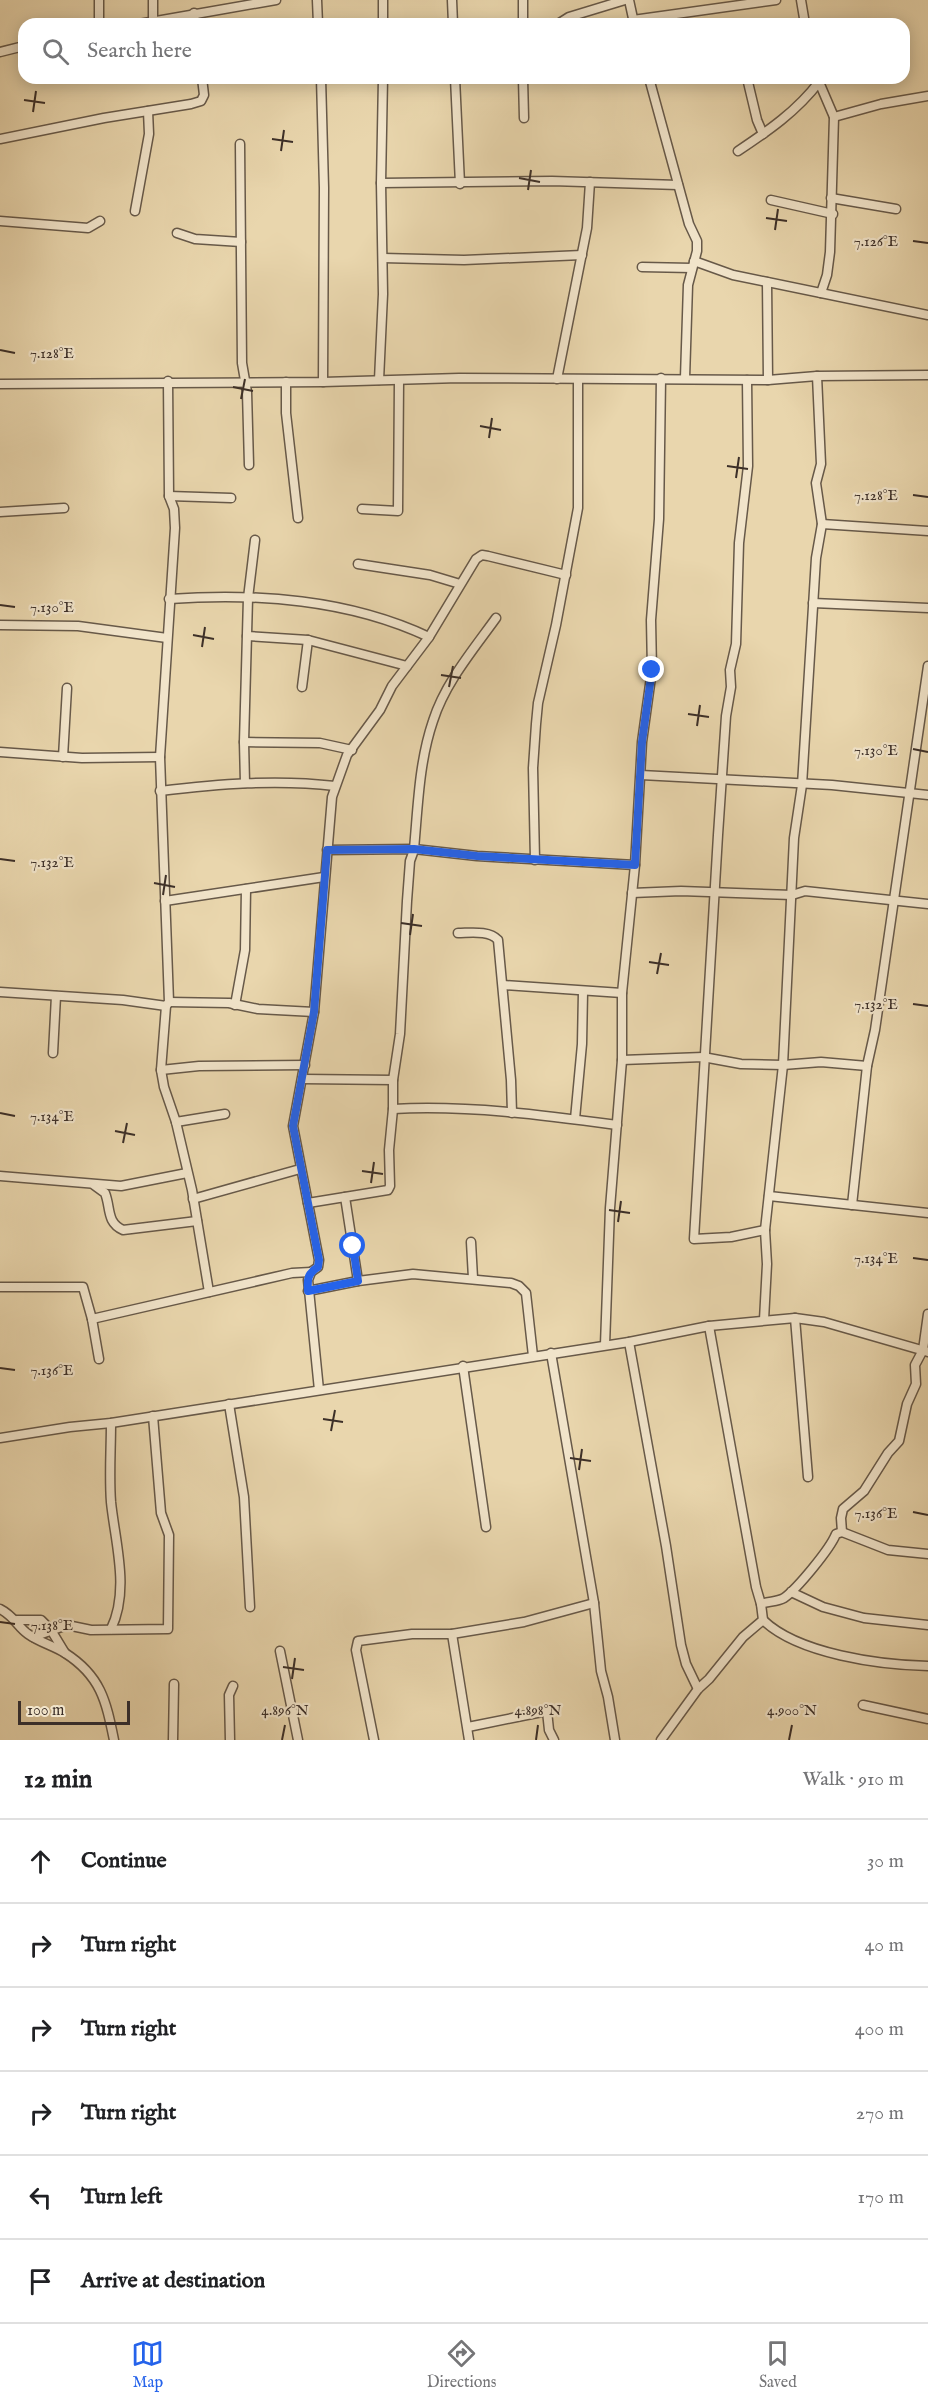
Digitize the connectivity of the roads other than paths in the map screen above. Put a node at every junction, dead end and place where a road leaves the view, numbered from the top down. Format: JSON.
{"nodes":[{"id":1,"x":99,"y":0,"type":"edge"},
{"id":2,"x":153,"y":0,"type":"edge"},
{"id":3,"x":210,"y":0,"type":"edge"},
{"id":4,"x":276,"y":0,"type":"edge"},
{"id":5,"x":317,"y":0,"type":"edge"},
{"id":6,"x":383,"y":0,"type":"edge"},
{"id":7,"x":452,"y":0,"type":"edge"},
{"id":8,"x":523,"y":0,"type":"edge"},
{"id":9,"x":627,"y":0,"type":"edge"},
{"id":10,"x":776,"y":0,"type":"edge"},
{"id":11,"x":801,"y":0,"type":"edge"},
{"id":12,"x":210,"y":10,"type":"junction"},
{"id":13,"x":194,"y":13,"type":"junction"},
{"id":14,"x":99,"y":18,"type":"edge"},
{"id":15,"x":153,"y":18,"type":"edge"},
{"id":16,"x":171,"y":18,"type":"edge"},
{"id":17,"x":194,"y":18,"type":"edge"},
{"id":18,"x":318,"y":18,"type":"edge"},
{"id":19,"x":383,"y":18,"type":"edge"},
{"id":20,"x":453,"y":18,"type":"edge"},
{"id":21,"x":523,"y":18,"type":"edge"},
{"id":22,"x":567,"y":18,"type":"edge"},
{"id":23,"x":632,"y":18,"type":"edge"},
{"id":24,"x":659,"y":18,"type":"edge"},
{"id":25,"x":804,"y":18,"type":"edge"},
{"id":26,"x":18,"y":48,"type":"edge"},
{"id":27,"x":0,"y":52,"type":"edge"},
{"id":28,"x":203,"y":84,"type":"edge"},
{"id":29,"x":321,"y":84,"type":"edge"},
{"id":30,"x":382,"y":84,"type":"edge"},
{"id":31,"x":455,"y":84,"type":"edge"},
{"id":32,"x":523,"y":84,"type":"edge"},
{"id":33,"x":651,"y":84,"type":"edge"},
{"id":34,"x":748,"y":84,"type":"edge"},
{"id":35,"x":816,"y":84,"type":"edge"},
{"id":36,"x":821,"y":84,"type":"edge"},
{"id":37,"x":928,"y":96,"type":"edge"},
{"id":38,"x":148,"y":111,"type":"junction"},
{"id":39,"x":834,"y":117,"type":"junction"},
{"id":40,"x":524,"y":118,"type":"dead end"},
{"id":41,"x":763,"y":134,"type":"junction"},
{"id":42,"x":0,"y":139,"type":"edge"},
{"id":43,"x":240,"y":144,"type":"dead end"},
{"id":44,"x":738,"y":151,"type":"dead end"},
{"id":45,"x":591,"y":182,"type":"junction"},
{"id":46,"x":381,"y":183,"type":"junction"},
{"id":47,"x":460,"y":184,"type":"junction"},
{"id":48,"x":678,"y":185,"type":"junction"},
{"id":49,"x":831,"y":198,"type":"junction"},
{"id":50,"x":771,"y":200,"type":"dead end"},
{"id":51,"x":896,"y":209,"type":"dead end"},
{"id":52,"x":135,"y":211,"type":"dead end"},
{"id":53,"x":832,"y":214,"type":"junction"},
{"id":54,"x":0,"y":221,"type":"edge"},
{"id":55,"x":100,"y":221,"type":"dead end"},
{"id":56,"x":177,"y":233,"type":"dead end"},
{"id":57,"x":241,"y":242,"type":"junction"},
{"id":58,"x":582,"y":255,"type":"junction"},
{"id":59,"x":383,"y":258,"type":"junction"},
{"id":60,"x":693,"y":264,"type":"junction"},
{"id":61,"x":642,"y":267,"type":"dead end"},
{"id":62,"x":767,"y":282,"type":"junction"},
{"id":63,"x":822,"y":293,"type":"junction"},
{"id":64,"x":928,"y":315,"type":"edge"},
{"id":65,"x":928,"y":375,"type":"edge"},
{"id":66,"x":817,"y":376,"type":"junction"},
{"id":67,"x":661,"y":378,"type":"junction"},
{"id":68,"x":685,"y":378,"type":"junction"},
{"id":69,"x":557,"y":379,"type":"junction"},
{"id":70,"x":379,"y":380,"type":"junction"},
{"id":71,"x":578,"y":380,"type":"junction"},
{"id":72,"x":747,"y":380,"type":"junction"},
{"id":73,"x":768,"y":380,"type":"junction"},
{"id":74,"x":168,"y":381,"type":"junction"},
{"id":75,"x":399,"y":381,"type":"junction"},
{"id":76,"x":244,"y":382,"type":"junction"},
{"id":77,"x":286,"y":382,"type":"junction"},
{"id":78,"x":323,"y":382,"type":"junction"},
{"id":79,"x":1,"y":385,"type":"edge"},
{"id":80,"x":249,"y":465,"type":"dead end"},
{"id":81,"x":169,"y":495,"type":"junction"},
{"id":82,"x":231,"y":498,"type":"dead end"},
{"id":83,"x":64,"y":508,"type":"dead end"},
{"id":84,"x":362,"y":509,"type":"dead end"},
{"id":85,"x":0,"y":512,"type":"edge"},
{"id":86,"x":298,"y":518,"type":"dead end"},
{"id":87,"x":822,"y":524,"type":"junction"},
{"id":88,"x":928,"y":531,"type":"edge"},
{"id":89,"x":255,"y":540,"type":"dead end"},
{"id":90,"x":358,"y":564,"type":"dead end"},
{"id":91,"x":566,"y":575,"type":"junction"},
{"id":92,"x":460,"y":584,"type":"junction"},
{"id":93,"x":248,"y":598,"type":"junction"},
{"id":94,"x":169,"y":599,"type":"junction"},
{"id":95,"x":813,"y":603,"type":"junction"},
{"id":96,"x":928,"y":608,"type":"edge"},
{"id":97,"x":496,"y":618,"type":"dead end"},
{"id":98,"x":0,"y":625,"type":"edge"},
{"id":99,"x":248,"y":636,"type":"junction"},
{"id":100,"x":429,"y":637,"type":"junction"},
{"id":101,"x":166,"y":638,"type":"junction"},
{"id":102,"x":308,"y":640,"type":"junction"},
{"id":103,"x":407,"y":666,"type":"junction"},
{"id":104,"x":928,"y":666,"type":"edge"},
{"id":105,"x":302,"y":687,"type":"dead end"},
{"id":106,"x":67,"y":688,"type":"dead end"},
{"id":107,"x":244,"y":742,"type":"junction"},
{"id":108,"x":352,"y":750,"type":"junction"},
{"id":109,"x":0,"y":752,"type":"edge"},
{"id":110,"x":63,"y":757,"type":"junction"},
{"id":111,"x":160,"y":757,"type":"junction"},
{"id":112,"x":640,"y":775,"type":"junction"},
{"id":113,"x":722,"y":779,"type":"junction"},
{"id":114,"x":245,"y":783,"type":"junction"},
{"id":115,"x":802,"y":785,"type":"junction"},
{"id":116,"x":335,"y":786,"type":"junction"},
{"id":117,"x":160,"y":792,"type":"junction"},
{"id":118,"x":908,"y":793,"type":"junction"},
{"id":119,"x":928,"y":795,"type":"edge"},
{"id":120,"x":327,"y":850,"type":"junction"},
{"id":121,"x":414,"y":850,"type":"junction"},
{"id":122,"x":535,"y":860,"type":"junction"},
{"id":123,"x":635,"y":865,"type":"junction"},
{"id":124,"x":324,"y":877,"type":"junction"},
{"id":125,"x":246,"y":889,"type":"junction"},
{"id":126,"x":632,"y":892,"type":"junction"},
{"id":127,"x":715,"y":892,"type":"junction"},
{"id":128,"x":792,"y":895,"type":"junction"},
{"id":129,"x":894,"y":900,"type":"junction"},
{"id":130,"x":165,"y":901,"type":"junction"},
{"id":131,"x":928,"y":904,"type":"edge"},
{"id":132,"x":458,"y":933,"type":"dead end"},
{"id":133,"x":503,"y":985,"type":"junction"},
{"id":134,"x":0,"y":992,"type":"edge"},
{"id":135,"x":583,"y":992,"type":"junction"},
{"id":136,"x":622,"y":993,"type":"junction"},
{"id":137,"x":56,"y":996,"type":"junction"},
{"id":138,"x":168,"y":1004,"type":"junction"},
{"id":139,"x":235,"y":1005,"type":"junction"},
{"id":140,"x":314,"y":1012,"type":"junction"},
{"id":141,"x":53,"y":1053,"type":"dead end"},
{"id":142,"x":704,"y":1057,"type":"junction"},
{"id":143,"x":622,"y":1060,"type":"junction"},
{"id":144,"x":305,"y":1065,"type":"junction"},
{"id":145,"x":783,"y":1065,"type":"junction"},
{"id":146,"x":867,"y":1066,"type":"junction"},
{"id":147,"x":161,"y":1070,"type":"junction"},
{"id":148,"x":303,"y":1079,"type":"junction"},
{"id":149,"x":393,"y":1080,"type":"junction"},
{"id":150,"x":393,"y":1109,"type":"junction"},
{"id":151,"x":512,"y":1113,"type":"junction"},
{"id":152,"x":225,"y":1114,"type":"dead end"},
{"id":153,"x":575,"y":1119,"type":"junction"},
{"id":154,"x":176,"y":1122,"type":"junction"},
{"id":155,"x":617,"y":1125,"type":"junction"},
{"id":156,"x":300,"y":1170,"type":"junction"},
{"id":157,"x":187,"y":1173,"type":"junction"},
{"id":158,"x":0,"y":1176,"type":"edge"},
{"id":159,"x":94,"y":1185,"type":"junction"},
{"id":160,"x":769,"y":1196,"type":"junction"},
{"id":161,"x":345,"y":1197,"type":"junction"},
{"id":162,"x":193,"y":1199,"type":"junction"},
{"id":163,"x":308,"y":1203,"type":"junction"},
{"id":164,"x":852,"y":1205,"type":"junction"},
{"id":165,"x":928,"y":1213,"type":"edge"},
{"id":166,"x":197,"y":1221,"type":"junction"},
{"id":167,"x":765,"y":1230,"type":"junction"},
{"id":168,"x":471,"y":1242,"type":"dead end"},
{"id":169,"x":310,"y":1272,"type":"junction"},
{"id":170,"x":473,"y":1278,"type":"junction"},
{"id":171,"x":358,"y":1281,"type":"junction"},
{"id":172,"x":0,"y":1287,"type":"edge"},
{"id":173,"x":308,"y":1291,"type":"junction"},
{"id":174,"x":209,"y":1292,"type":"junction"},
{"id":175,"x":928,"y":1314,"type":"edge"},
{"id":176,"x":795,"y":1318,"type":"junction"},
{"id":177,"x":92,"y":1319,"type":"junction"},
{"id":178,"x":764,"y":1320,"type":"junction"},
{"id":179,"x":708,"y":1326,"type":"junction"},
{"id":180,"x":629,"y":1342,"type":"junction"},
{"id":181,"x":605,"y":1345,"type":"junction"},
{"id":182,"x":925,"y":1351,"type":"edge"},
{"id":183,"x":551,"y":1353,"type":"junction"},
{"id":184,"x":533,"y":1356,"type":"junction"},
{"id":185,"x":99,"y":1359,"type":"dead end"},
{"id":186,"x":463,"y":1366,"type":"junction"},
{"id":187,"x":319,"y":1390,"type":"junction"},
{"id":188,"x":229,"y":1404,"type":"junction"},
{"id":189,"x":153,"y":1416,"type":"junction"},
{"id":190,"x":111,"y":1423,"type":"junction"},
{"id":191,"x":0,"y":1438,"type":"edge"},
{"id":192,"x":808,"y":1477,"type":"dead end"},
{"id":193,"x":486,"y":1527,"type":"dead end"},
{"id":194,"x":842,"y":1532,"type":"junction"},
{"id":195,"x":928,"y":1554,"type":"edge"},
{"id":196,"x":791,"y":1592,"type":"junction"},
{"id":197,"x":594,"y":1603,"type":"junction"},
{"id":198,"x":761,"y":1604,"type":"junction"},
{"id":199,"x":250,"y":1607,"type":"dead end"},
{"id":200,"x":0,"y":1609,"type":"edge"},
{"id":201,"x":17,"y":1620,"type":"junction"},
{"id":202,"x":763,"y":1620,"type":"junction"},
{"id":203,"x":928,"y":1625,"type":"edge"},
{"id":204,"x":111,"y":1629,"type":"junction"},
{"id":205,"x":51,"y":1630,"type":"junction"},
{"id":206,"x":452,"y":1634,"type":"junction"},
{"id":207,"x":33,"y":1637,"type":"junction"},
{"id":208,"x":280,"y":1651,"type":"dead end"},
{"id":209,"x":65,"y":1653,"type":"junction"},
{"id":210,"x":928,"y":1666,"type":"edge"},
{"id":211,"x":174,"y":1684,"type":"dead end"},
{"id":212,"x":233,"y":1686,"type":"dead end"},
{"id":213,"x":698,"y":1689,"type":"junction"},
{"id":214,"x":863,"y":1705,"type":"dead end"},
{"id":215,"x":928,"y":1719,"type":"edge"},
{"id":216,"x":468,"y":1727,"type":"junction"},
{"id":217,"x":114,"y":1740,"type":"edge"},
{"id":218,"x":173,"y":1740,"type":"edge"},
{"id":219,"x":230,"y":1740,"type":"edge"},
{"id":220,"x":298,"y":1740,"type":"edge"},
{"id":221,"x":374,"y":1740,"type":"edge"},
{"id":222,"x":469,"y":1740,"type":"edge"},
{"id":223,"x":554,"y":1740,"type":"edge"},
{"id":224,"x":615,"y":1740,"type":"edge"},
{"id":225,"x":661,"y":1740,"type":"edge"}],
"edges":[{"from":1,"to":14,"type":"street"},
{"from":2,"to":15,"type":"street"},
{"from":3,"to":12,"type":"street"},
{"from":4,"to":12,"type":"street"},
{"from":5,"to":18,"type":"street"},
{"from":6,"to":19,"type":"street"},
{"from":7,"to":20,"type":"street"},
{"from":8,"to":21,"type":"street"},
{"from":9,"to":22,"type":"street"},
{"from":9,"to":23,"type":"street"},
{"from":10,"to":24,"type":"street"},
{"from":11,"to":25,"type":"street"},
{"from":12,"to":13,"type":"street"},
{"from":13,"to":16,"type":"street"},
{"from":13,"to":17,"type":"street"},
{"from":26,"to":27,"type":"street"},
{"from":28,"to":38,"type":"street"},
{"from":29,"to":78,"type":"street"},
{"from":30,"to":46,"type":"street"},
{"from":31,"to":47,"type":"street"},
{"from":32,"to":40,"type":"street"},
{"from":33,"to":48,"type":"street"},
{"from":34,"to":41,"type":"street"},
{"from":35,"to":41,"type":"street"},
{"from":36,"to":39,"type":"street"},
{"from":37,"to":39,"type":"street"},
{"from":38,"to":42,"type":"street"},
{"from":38,"to":52,"type":"street"},
{"from":39,"to":49,"type":"street"},
{"from":41,"to":44,"type":"street"},
{"from":43,"to":57,"type":"street"},
{"from":45,"to":47,"type":"street"},
{"from":45,"to":48,"type":"street"},
{"from":45,"to":58,"type":"street"},
{"from":46,"to":47,"type":"street"},
{"from":46,"to":59,"type":"street"},
{"from":48,"to":60,"type":"street"},
{"from":49,"to":51,"type":"street"},
{"from":49,"to":53,"type":"street"},
{"from":50,"to":53,"type":"street"},
{"from":53,"to":63,"type":"street"},
{"from":54,"to":55,"type":"street"},
{"from":56,"to":57,"type":"street"},
{"from":57,"to":76,"type":"street"},
{"from":58,"to":59,"type":"street"},
{"from":58,"to":69,"type":"street"},
{"from":59,"to":70,"type":"street"},
{"from":60,"to":61,"type":"street"},
{"from":60,"to":62,"type":"street"},
{"from":60,"to":68,"type":"street"},
{"from":62,"to":63,"type":"street"},
{"from":62,"to":73,"type":"street"},
{"from":63,"to":64,"type":"street"},
{"from":65,"to":66,"type":"street"},
{"from":66,"to":73,"type":"street"},
{"from":66,"to":87,"type":"street"},
{"from":67,"to":68,"type":"street"},
{"from":67,"to":71,"type":"street"},
{"from":67,"to":112,"type":"street"},
{"from":68,"to":72,"type":"street"},
{"from":69,"to":71,"type":"street"},
{"from":69,"to":75,"type":"street"},
{"from":70,"to":75,"type":"street"},
{"from":70,"to":78,"type":"street"},
{"from":71,"to":91,"type":"street"},
{"from":72,"to":73,"type":"street"},
{"from":72,"to":113,"type":"street"},
{"from":74,"to":76,"type":"street"},
{"from":74,"to":79,"type":"street"},
{"from":74,"to":81,"type":"street"},
{"from":75,"to":84,"type":"street"},
{"from":76,"to":77,"type":"street"},
{"from":76,"to":80,"type":"street"},
{"from":77,"to":78,"type":"street"},
{"from":77,"to":86,"type":"street"},
{"from":81,"to":82,"type":"street"},
{"from":81,"to":94,"type":"street"},
{"from":83,"to":85,"type":"street"},
{"from":87,"to":88,"type":"street"},
{"from":87,"to":95,"type":"street"},
{"from":89,"to":93,"type":"street"},
{"from":90,"to":92,"type":"street"},
{"from":91,"to":92,"type":"street"},
{"from":91,"to":122,"type":"street"},
{"from":92,"to":100,"type":"street"},
{"from":93,"to":94,"type":"street"},
{"from":93,"to":99,"type":"street"},
{"from":93,"to":100,"type":"street"},
{"from":94,"to":101,"type":"street"},
{"from":95,"to":96,"type":"street"},
{"from":95,"to":115,"type":"street"},
{"from":97,"to":121,"type":"street"},
{"from":98,"to":101,"type":"street"},
{"from":99,"to":102,"type":"street"},
{"from":99,"to":107,"type":"street"},
{"from":100,"to":103,"type":"street"},
{"from":101,"to":111,"type":"street"},
{"from":102,"to":103,"type":"street"},
{"from":102,"to":105,"type":"street"},
{"from":103,"to":108,"type":"street"},
{"from":104,"to":118,"type":"street"},
{"from":106,"to":110,"type":"street"},
{"from":107,"to":108,"type":"street"},
{"from":107,"to":114,"type":"street"},
{"from":108,"to":116,"type":"street"},
{"from":109,"to":110,"type":"street"},
{"from":110,"to":111,"type":"street"},
{"from":111,"to":117,"type":"street"},
{"from":112,"to":113,"type":"street"},
{"from":112,"to":123,"type":"street"},
{"from":113,"to":115,"type":"street"},
{"from":113,"to":127,"type":"street"},
{"from":114,"to":116,"type":"street"},
{"from":114,"to":117,"type":"street"},
{"from":115,"to":118,"type":"street"},
{"from":115,"to":128,"type":"street"},
{"from":116,"to":120,"type":"street"},
{"from":117,"to":130,"type":"street"},
{"from":118,"to":119,"type":"street"},
{"from":118,"to":129,"type":"street"},
{"from":120,"to":121,"type":"street"},
{"from":120,"to":124,"type":"street"},
{"from":121,"to":122,"type":"street"},
{"from":121,"to":149,"type":"street"},
{"from":122,"to":123,"type":"street"},
{"from":123,"to":126,"type":"street"},
{"from":124,"to":125,"type":"street"},
{"from":124,"to":140,"type":"street"},
{"from":125,"to":130,"type":"street"},
{"from":125,"to":139,"type":"street"},
{"from":126,"to":127,"type":"street"},
{"from":126,"to":136,"type":"street"},
{"from":127,"to":128,"type":"street"},
{"from":127,"to":142,"type":"street"},
{"from":128,"to":129,"type":"street"},
{"from":128,"to":145,"type":"street"},
{"from":129,"to":131,"type":"street"},
{"from":129,"to":146,"type":"street"},
{"from":130,"to":138,"type":"street"},
{"from":132,"to":133,"type":"street"},
{"from":133,"to":135,"type":"street"},
{"from":133,"to":151,"type":"street"},
{"from":134,"to":137,"type":"street"},
{"from":135,"to":136,"type":"street"},
{"from":135,"to":153,"type":"street"},
{"from":136,"to":143,"type":"street"},
{"from":137,"to":138,"type":"street"},
{"from":137,"to":141,"type":"street"},
{"from":138,"to":139,"type":"street"},
{"from":138,"to":147,"type":"street"},
{"from":139,"to":140,"type":"street"},
{"from":140,"to":144,"type":"street"},
{"from":142,"to":143,"type":"street"},
{"from":142,"to":145,"type":"street"},
{"from":142,"to":167,"type":"street"},
{"from":143,"to":155,"type":"street"},
{"from":144,"to":147,"type":"street"},
{"from":144,"to":148,"type":"street"},
{"from":145,"to":146,"type":"street"},
{"from":145,"to":160,"type":"street"},
{"from":146,"to":164,"type":"street"},
{"from":147,"to":154,"type":"street"},
{"from":148,"to":149,"type":"street"},
{"from":148,"to":156,"type":"street"},
{"from":149,"to":150,"type":"street"},
{"from":150,"to":151,"type":"street"},
{"from":150,"to":161,"type":"street"},
{"from":151,"to":153,"type":"street"},
{"from":152,"to":154,"type":"street"},
{"from":153,"to":155,"type":"street"},
{"from":154,"to":157,"type":"street"},
{"from":155,"to":181,"type":"street"},
{"from":156,"to":162,"type":"street"},
{"from":156,"to":163,"type":"street"},
{"from":157,"to":159,"type":"street"},
{"from":157,"to":162,"type":"street"},
{"from":158,"to":159,"type":"street"},
{"from":159,"to":166,"type":"street"},
{"from":160,"to":164,"type":"street"},
{"from":160,"to":167,"type":"street"},
{"from":161,"to":163,"type":"street"},
{"from":161,"to":171,"type":"street"},
{"from":162,"to":166,"type":"street"},
{"from":163,"to":169,"type":"street"},
{"from":164,"to":165,"type":"street"},
{"from":166,"to":174,"type":"street"},
{"from":167,"to":178,"type":"street"},
{"from":168,"to":170,"type":"street"},
{"from":169,"to":173,"type":"street"},
{"from":169,"to":174,"type":"street"},
{"from":170,"to":171,"type":"street"},
{"from":170,"to":184,"type":"street"},
{"from":171,"to":173,"type":"street"},
{"from":172,"to":177,"type":"street"},
{"from":173,"to":187,"type":"street"},
{"from":174,"to":177,"type":"street"},
{"from":175,"to":182,"type":"street"},
{"from":176,"to":178,"type":"street"},
{"from":176,"to":182,"type":"street"},
{"from":176,"to":192,"type":"street"},
{"from":177,"to":185,"type":"street"},
{"from":178,"to":179,"type":"street"},
{"from":179,"to":180,"type":"street"},
{"from":179,"to":198,"type":"street"},
{"from":180,"to":181,"type":"street"},
{"from":180,"to":213,"type":"street"},
{"from":181,"to":183,"type":"street"},
{"from":182,"to":194,"type":"street"},
{"from":183,"to":184,"type":"street"},
{"from":183,"to":197,"type":"street"},
{"from":184,"to":186,"type":"street"},
{"from":186,"to":187,"type":"street"},
{"from":186,"to":193,"type":"street"},
{"from":187,"to":188,"type":"street"},
{"from":188,"to":189,"type":"street"},
{"from":188,"to":199,"type":"street"},
{"from":189,"to":190,"type":"street"},
{"from":189,"to":204,"type":"street"},
{"from":190,"to":191,"type":"street"},
{"from":190,"to":204,"type":"street"},
{"from":194,"to":195,"type":"street"},
{"from":194,"to":196,"type":"street"},
{"from":196,"to":198,"type":"street"},
{"from":196,"to":203,"type":"street"},
{"from":197,"to":206,"type":"street"},
{"from":197,"to":224,"type":"street"},
{"from":198,"to":202,"type":"street"},
{"from":200,"to":201,"type":"street"},
{"from":201,"to":205,"type":"street"},
{"from":201,"to":207,"type":"street"},
{"from":202,"to":210,"type":"street"},
{"from":202,"to":213,"type":"street"},
{"from":204,"to":205,"type":"street"},
{"from":205,"to":207,"type":"street"},
{"from":205,"to":209,"type":"street"},
{"from":206,"to":216,"type":"street"},
{"from":206,"to":221,"type":"street"},
{"from":207,"to":209,"type":"street"},
{"from":208,"to":220,"type":"street"},
{"from":209,"to":217,"type":"street"},
{"from":211,"to":218,"type":"street"},
{"from":212,"to":219,"type":"street"},
{"from":213,"to":225,"type":"street"},
{"from":214,"to":215,"type":"street"},
{"from":216,"to":222,"type":"street"},
{"from":216,"to":223,"type":"street"}]}
